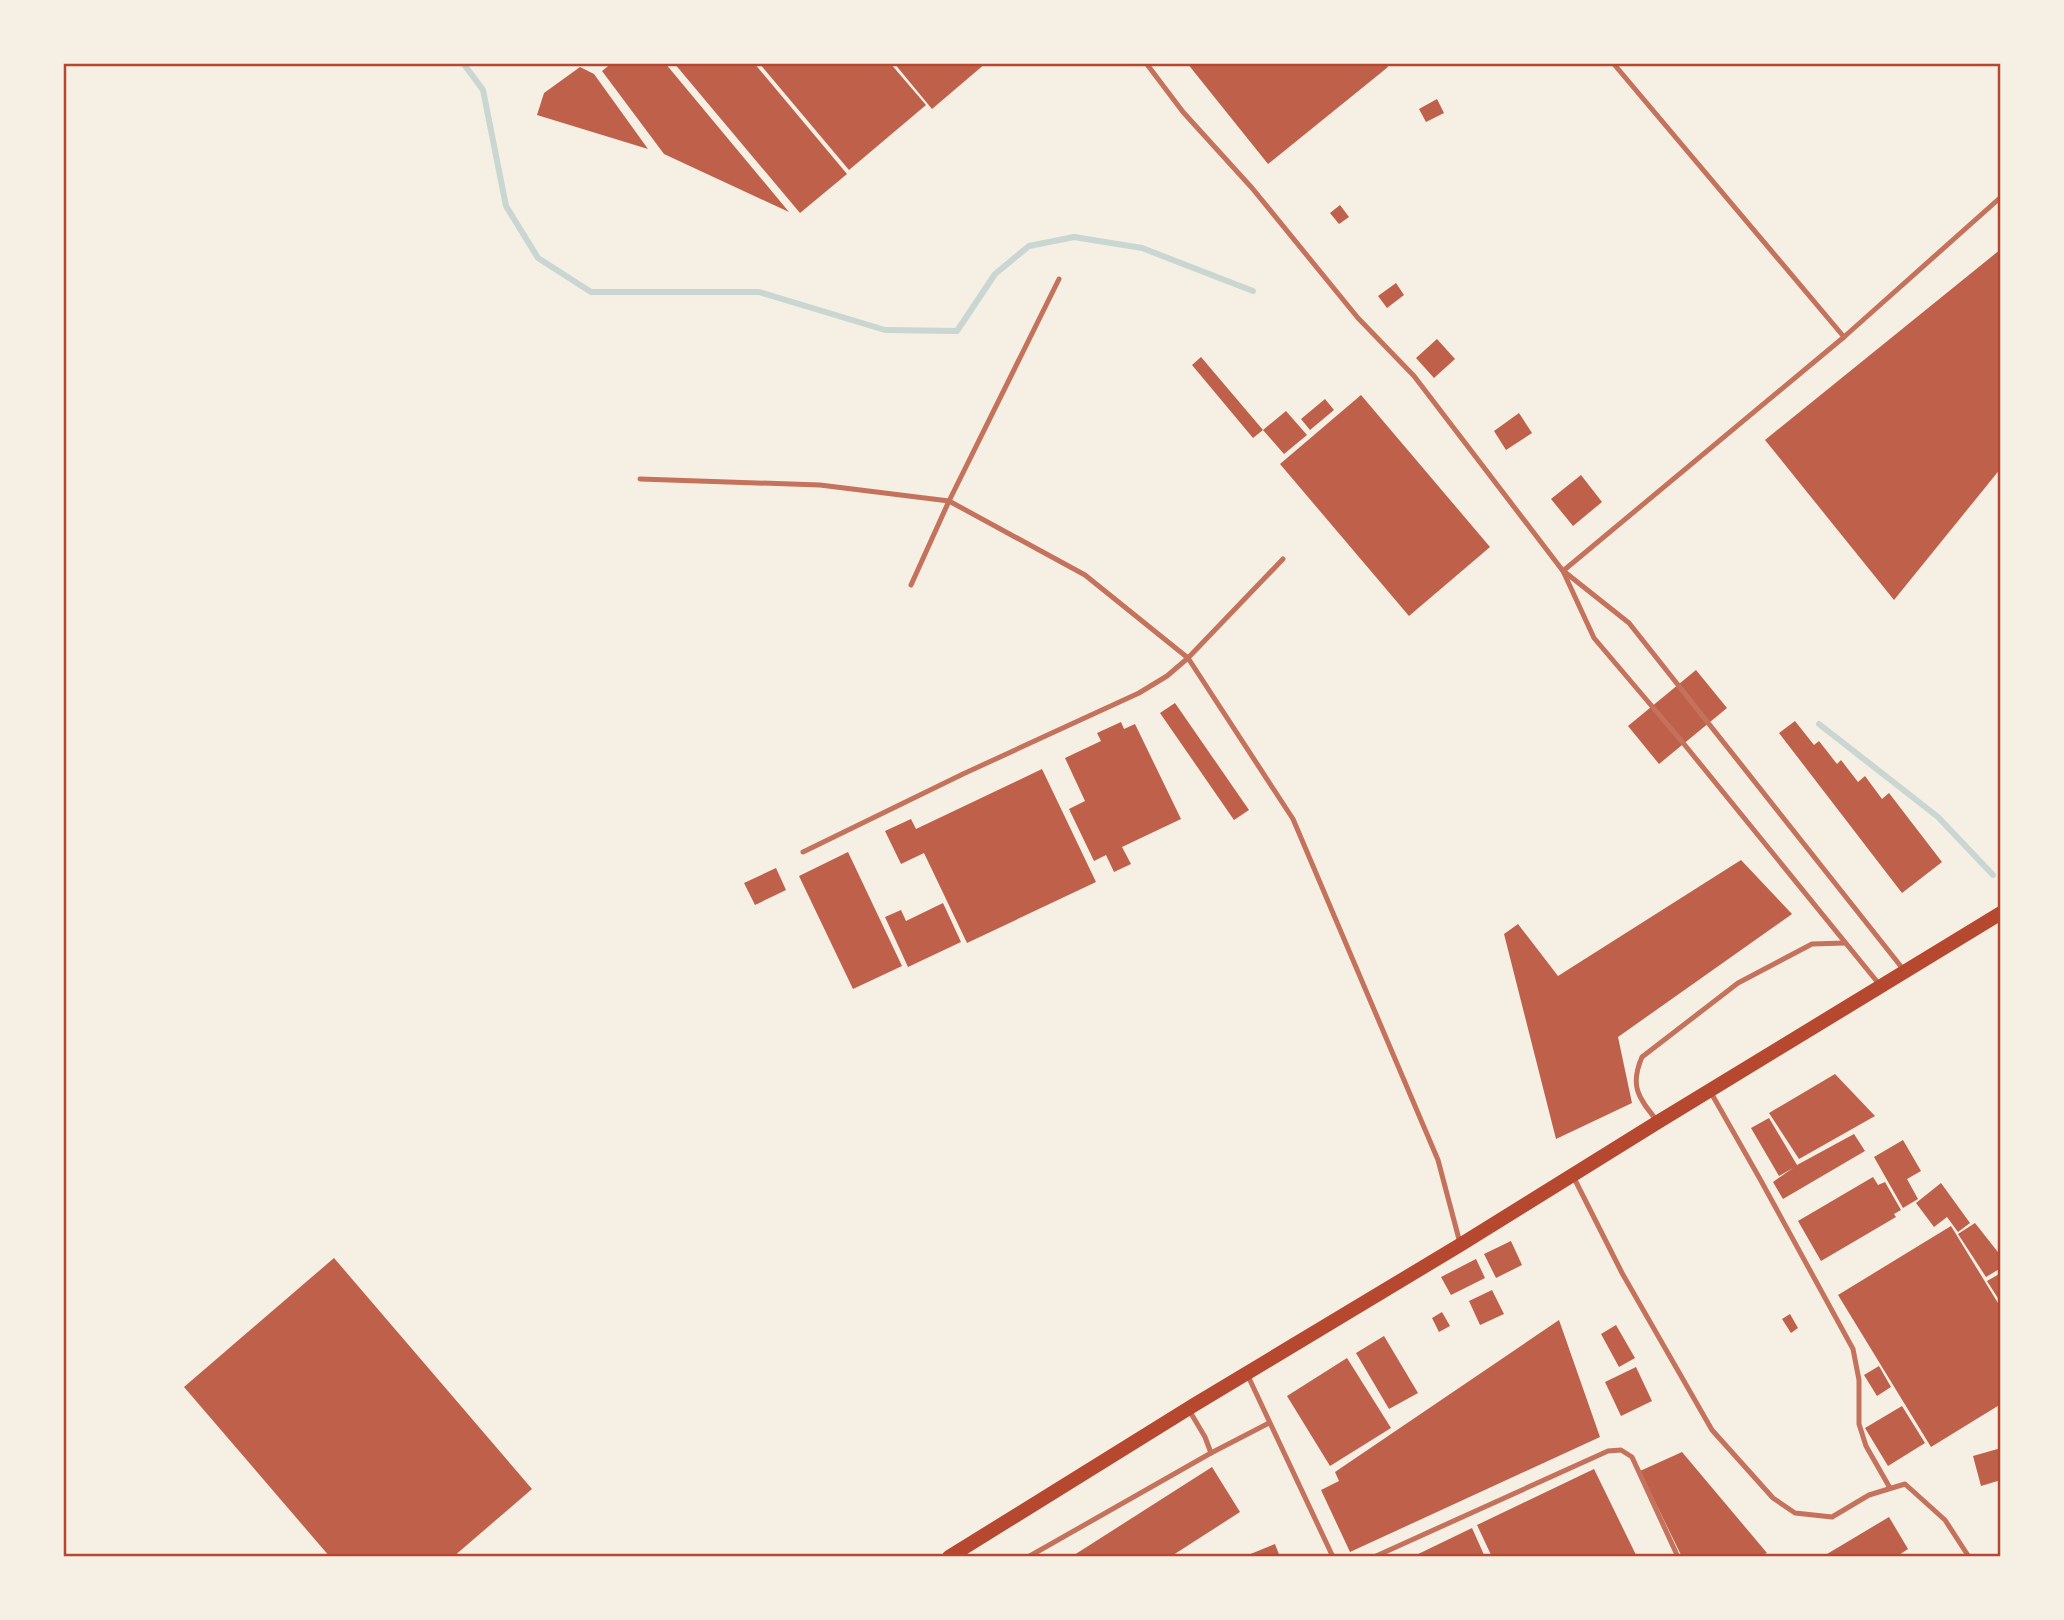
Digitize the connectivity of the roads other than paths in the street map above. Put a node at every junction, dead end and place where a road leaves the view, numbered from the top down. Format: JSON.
{"nodes":[{"id":1,"x":1146,"y":63,"type":"edge"},
{"id":2,"x":1613,"y":63,"type":"edge"},
{"id":3,"x":2001,"y":197,"type":"edge"},
{"id":4,"x":1059,"y":279,"type":"dead end"},
{"id":5,"x":1844,"y":337,"type":"junction"},
{"id":6,"x":640,"y":479,"type":"dead end"},
{"id":7,"x":949,"y":501,"type":"junction"},
{"id":8,"x":1283,"y":559,"type":"dead end"},
{"id":9,"x":1563,"y":571,"type":"junction"},
{"id":10,"x":911,"y":585,"type":"dead end"},
{"id":11,"x":1188,"y":658,"type":"junction"},
{"id":12,"x":803,"y":852,"type":"dead end"},
{"id":13,"x":2001,"y":913,"type":"edge"},
{"id":14,"x":1846,"y":943,"type":"junction"},
{"id":15,"x":1905,"y":972,"type":"junction"},
{"id":16,"x":1881,"y":986,"type":"junction"},
{"id":17,"x":1710,"y":1091,"type":"junction"},
{"id":18,"x":1658,"y":1122,"type":"junction"},
{"id":19,"x":1572,"y":1176,"type":"junction"},
{"id":20,"x":1460,"y":1245,"type":"junction"},
{"id":21,"x":1246,"y":1373,"type":"junction"},
{"id":22,"x":1188,"y":1409,"type":"junction"},
{"id":23,"x":1269,"y":1423,"type":"junction"},
{"id":24,"x":1211,"y":1453,"type":"junction"},
{"id":25,"x":1890,"y":1488,"type":"junction"},
{"id":26,"x":949,"y":1557,"type":"edge"},
{"id":27,"x":1028,"y":1557,"type":"edge"},
{"id":28,"x":1333,"y":1557,"type":"edge"},
{"id":29,"x":1374,"y":1557,"type":"edge"},
{"id":30,"x":1678,"y":1557,"type":"edge"},
{"id":31,"x":1969,"y":1557,"type":"edge"}],
"edges":[{"from":1,"to":9,"type":"lane"},
{"from":2,"to":5,"type":"lane"},
{"from":3,"to":5,"type":"lane"},
{"from":4,"to":7,"type":"lane"},
{"from":5,"to":9,"type":"lane"},
{"from":6,"to":7,"type":"lane"},
{"from":7,"to":10,"type":"lane"},
{"from":7,"to":11,"type":"lane"},
{"from":8,"to":11,"type":"lane"},
{"from":9,"to":14,"type":"lane"},
{"from":9,"to":15,"type":"lane"},
{"from":11,"to":12,"type":"lane"},
{"from":11,"to":20,"type":"lane"},
{"from":13,"to":15,"type":"main road"},
{"from":14,"to":16,"type":"lane"},
{"from":14,"to":18,"type":"lane"},
{"from":15,"to":16,"type":"main road"},
{"from":16,"to":17,"type":"main road"},
{"from":17,"to":18,"type":"main road"},
{"from":17,"to":25,"type":"lane"},
{"from":18,"to":19,"type":"main road"},
{"from":19,"to":20,"type":"main road"},
{"from":19,"to":25,"type":"lane"},
{"from":20,"to":21,"type":"main road"},
{"from":21,"to":22,"type":"main road"},
{"from":21,"to":23,"type":"lane"},
{"from":22,"to":24,"type":"lane"},
{"from":22,"to":26,"type":"main road"},
{"from":23,"to":24,"type":"lane"},
{"from":23,"to":28,"type":"lane"},
{"from":24,"to":27,"type":"lane"},
{"from":25,"to":31,"type":"lane"},
{"from":29,"to":30,"type":"lane"}]}
